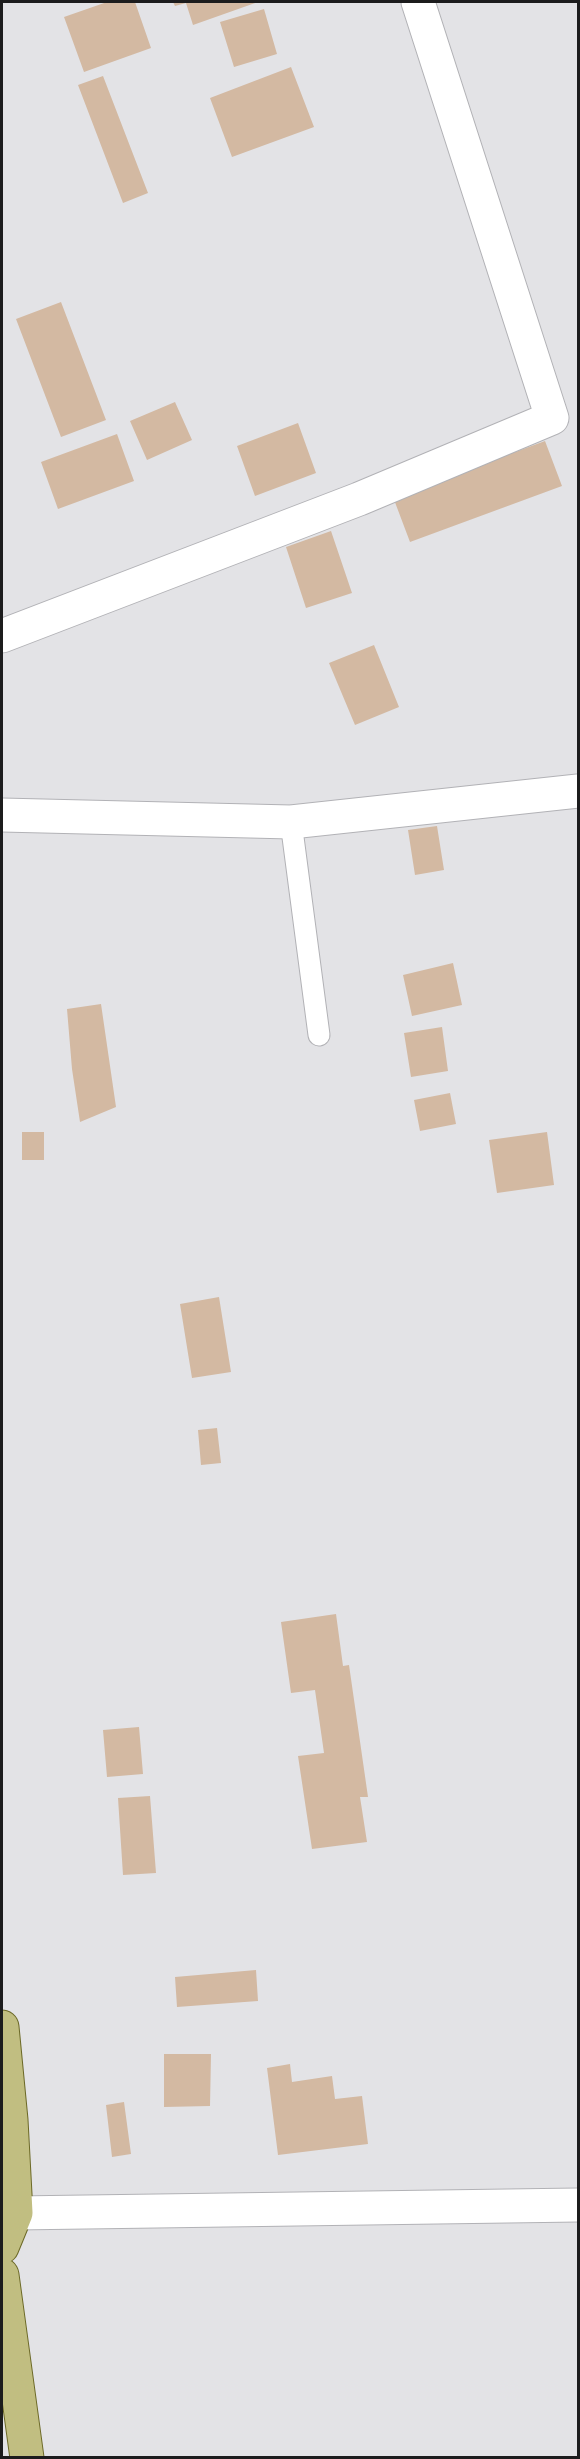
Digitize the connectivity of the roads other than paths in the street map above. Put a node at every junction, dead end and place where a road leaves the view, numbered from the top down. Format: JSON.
{"nodes":[{"id":1,"x":418,"y":2,"type":"edge"},
{"id":2,"x":2,"y":636,"type":"edge"},
{"id":3,"x":579,"y":791,"type":"edge"},
{"id":4,"x":2,"y":815,"type":"edge"},
{"id":5,"x":291,"y":822,"type":"junction"},
{"id":6,"x":319,"y":1035,"type":"dead end"},
{"id":7,"x":2,"y":2027,"type":"edge"},
{"id":8,"x":579,"y":2205,"type":"edge"},
{"id":9,"x":9,"y":2214,"type":"edge"},
{"id":10,"x":2,"y":2247,"type":"edge"},
{"id":11,"x":2,"y":2275,"type":"edge"},
{"id":12,"x":27,"y":2457,"type":"edge"}],
"edges":[{"from":1,"to":2,"type":"street"},
{"from":3,"to":5,"type":"street"},
{"from":4,"to":5,"type":"street"},
{"from":5,"to":6,"type":"lane"},
{"from":7,"to":9,"type":"main road"},
{"from":8,"to":9,"type":"street"},
{"from":9,"to":10,"type":"main road"},
{"from":11,"to":12,"type":"main road"}]}
